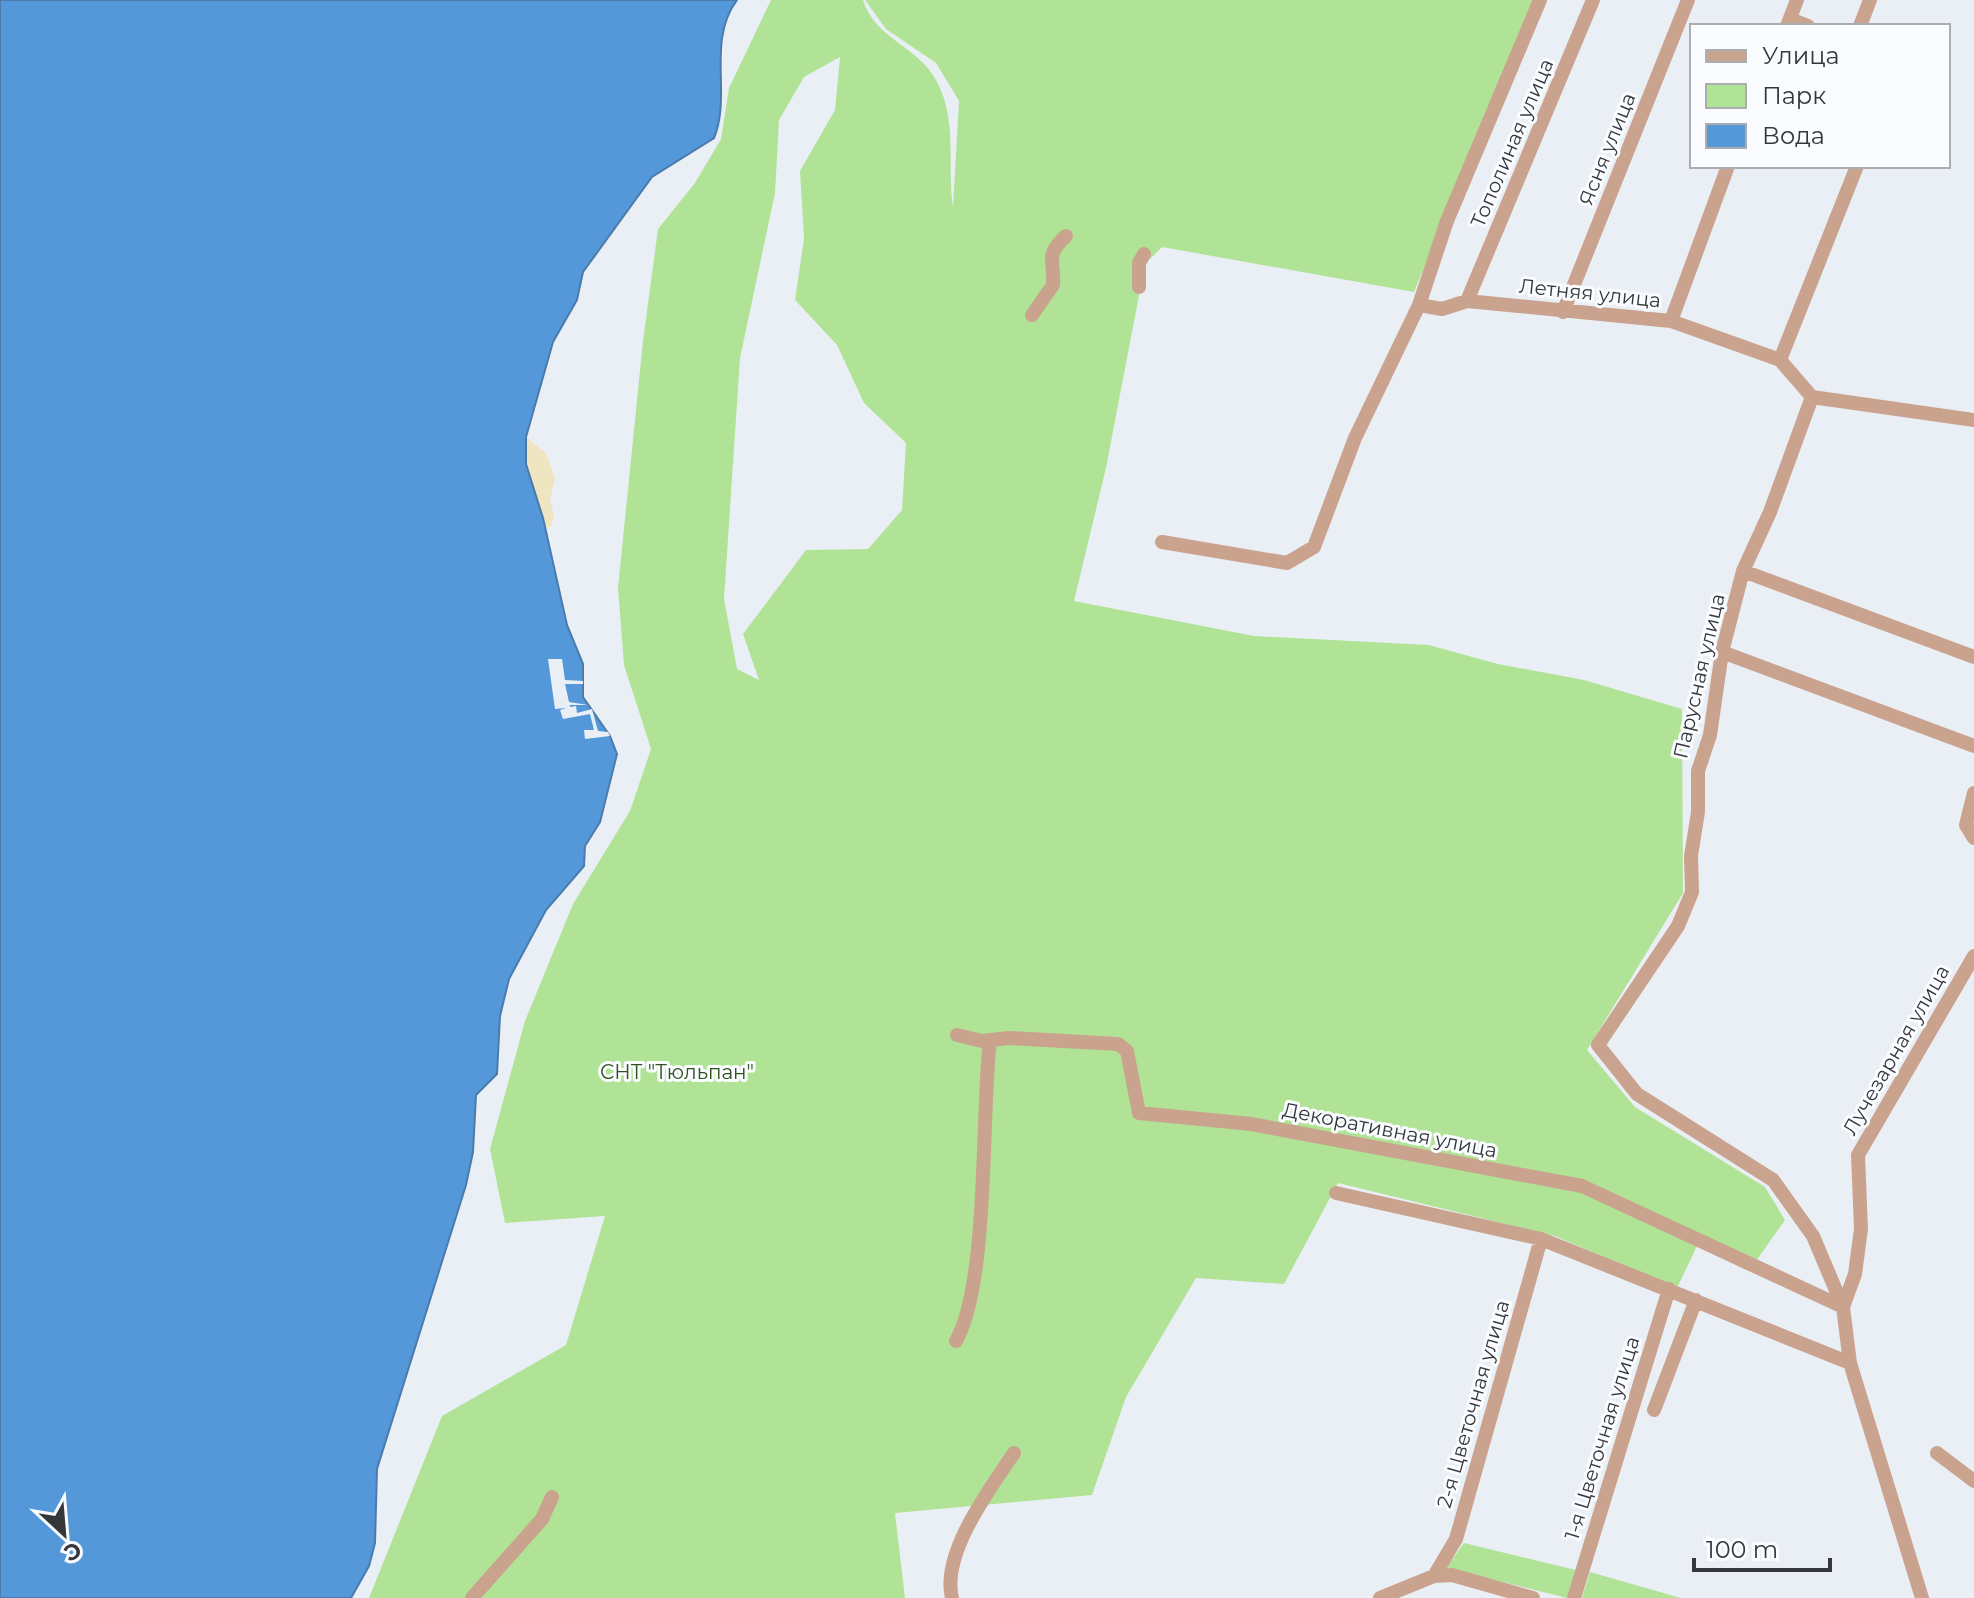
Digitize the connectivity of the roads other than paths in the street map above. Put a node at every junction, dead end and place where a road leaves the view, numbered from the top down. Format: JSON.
{"nodes":[{"id":1,"x":1540,"y":0,"type":"edge"},
{"id":2,"x":1593,"y":0,"type":"edge"},
{"id":3,"x":1688,"y":0,"type":"edge"},
{"id":4,"x":1797,"y":0,"type":"edge"},
{"id":5,"x":1870,"y":0,"type":"edge"},
{"id":6,"x":1788,"y":22,"type":"edge"},
{"id":7,"x":1861,"y":24,"type":"edge"},
{"id":8,"x":1727,"y":168,"type":"edge"},
{"id":9,"x":1856,"y":168,"type":"edge"},
{"id":10,"x":1066,"y":236,"type":"dead end"},
{"id":11,"x":1144,"y":254,"type":"dead end"},
{"id":12,"x":1139,"y":287,"type":"dead end"},
{"id":13,"x":1467,"y":301,"type":"junction"},
{"id":14,"x":1419,"y":305,"type":"junction"},
{"id":15,"x":1563,"y":312,"type":"junction"},
{"id":16,"x":1032,"y":315,"type":"dead end"},
{"id":17,"x":1671,"y":321,"type":"junction"},
{"id":18,"x":1780,"y":360,"type":"junction"},
{"id":19,"x":1812,"y":397,"type":"junction"},
{"id":20,"x":1974,"y":420,"type":"edge"},
{"id":21,"x":1162,"y":542,"type":"dead end"},
{"id":22,"x":1743,"y":571,"type":"junction"},
{"id":23,"x":1722,"y":652,"type":"junction"},
{"id":24,"x":1974,"y":657,"type":"edge"},
{"id":25,"x":1974,"y":746,"type":"edge"},
{"id":26,"x":1974,"y":793,"type":"edge"},
{"id":27,"x":1974,"y":838,"type":"edge"},
{"id":28,"x":1974,"y":956,"type":"edge"},
{"id":29,"x":957,"y":1035,"type":"dead end"},
{"id":30,"x":990,"y":1040,"type":"junction"},
{"id":31,"x":1336,"y":1193,"type":"dead end"},
{"id":32,"x":1541,"y":1239,"type":"junction"},
{"id":33,"x":1669,"y":1289,"type":"junction"},
{"id":34,"x":1696,"y":1300,"type":"junction"},
{"id":35,"x":1843,"y":1307,"type":"junction"},
{"id":36,"x":956,"y":1341,"type":"dead end"},
{"id":37,"x":1850,"y":1363,"type":"junction"},
{"id":38,"x":1654,"y":1410,"type":"dead end"},
{"id":39,"x":1014,"y":1453,"type":"dead end"},
{"id":40,"x":1937,"y":1453,"type":"dead end"},
{"id":41,"x":1974,"y":1481,"type":"edge"},
{"id":42,"x":552,"y":1497,"type":"dead end"},
{"id":43,"x":1434,"y":1576,"type":"junction"},
{"id":44,"x":472,"y":1598,"type":"edge"},
{"id":45,"x":952,"y":1598,"type":"edge"},
{"id":46,"x":1380,"y":1598,"type":"edge"},
{"id":47,"x":1533,"y":1598,"type":"edge"},
{"id":48,"x":1574,"y":1598,"type":"edge"},
{"id":49,"x":1922,"y":1598,"type":"edge"}],
"edges":[{"from":1,"to":14,"type":"street"},
{"from":2,"to":13,"type":"street","name":"Тополиная улица"},
{"from":3,"to":15,"type":"street","name":"Ясня улица"},
{"from":4,"to":6,"type":"street"},
{"from":5,"to":7,"type":"street"},
{"from":8,"to":17,"type":"street"},
{"from":9,"to":18,"type":"street"},
{"from":10,"to":16,"type":"street"},
{"from":11,"to":12,"type":"street"},
{"from":13,"to":14,"type":"street","name":"Летняя улица"},
{"from":13,"to":15,"type":"street","name":"Летняя улица"},
{"from":14,"to":21,"type":"street"},
{"from":15,"to":17,"type":"street","name":"Летняя улица"},
{"from":17,"to":18,"type":"street","name":"Летняя улица"},
{"from":18,"to":19,"type":"street","name":"Летняя улица"},
{"from":19,"to":20,"type":"street"},
{"from":19,"to":22,"type":"street","name":"Парусная улица"},
{"from":22,"to":23,"type":"street","name":"Парусная улица"},
{"from":22,"to":24,"type":"street"},
{"from":23,"to":25,"type":"street"},
{"from":23,"to":35,"type":"street","name":"Парусная улица"},
{"from":26,"to":27,"type":"street"},
{"from":28,"to":35,"type":"street","name":"Лучезарная улица"},
{"from":29,"to":30,"type":"street","name":"Декоративная улица"},
{"from":30,"to":35,"type":"street","name":"Декоративная улица"},
{"from":30,"to":36,"type":"street"},
{"from":31,"to":32,"type":"street"},
{"from":32,"to":33,"type":"street"},
{"from":32,"to":43,"type":"street","name":"2-я Цветочная улица"},
{"from":33,"to":34,"type":"street"},
{"from":33,"to":48,"type":"street","name":"1-я Цветочная улица"},
{"from":34,"to":37,"type":"street"},
{"from":34,"to":38,"type":"street"},
{"from":35,"to":37,"type":"street"},
{"from":37,"to":49,"type":"street"},
{"from":39,"to":45,"type":"street"},
{"from":40,"to":41,"type":"street"},
{"from":42,"to":44,"type":"street"},
{"from":43,"to":46,"type":"street"},
{"from":43,"to":47,"type":"street"}]}
